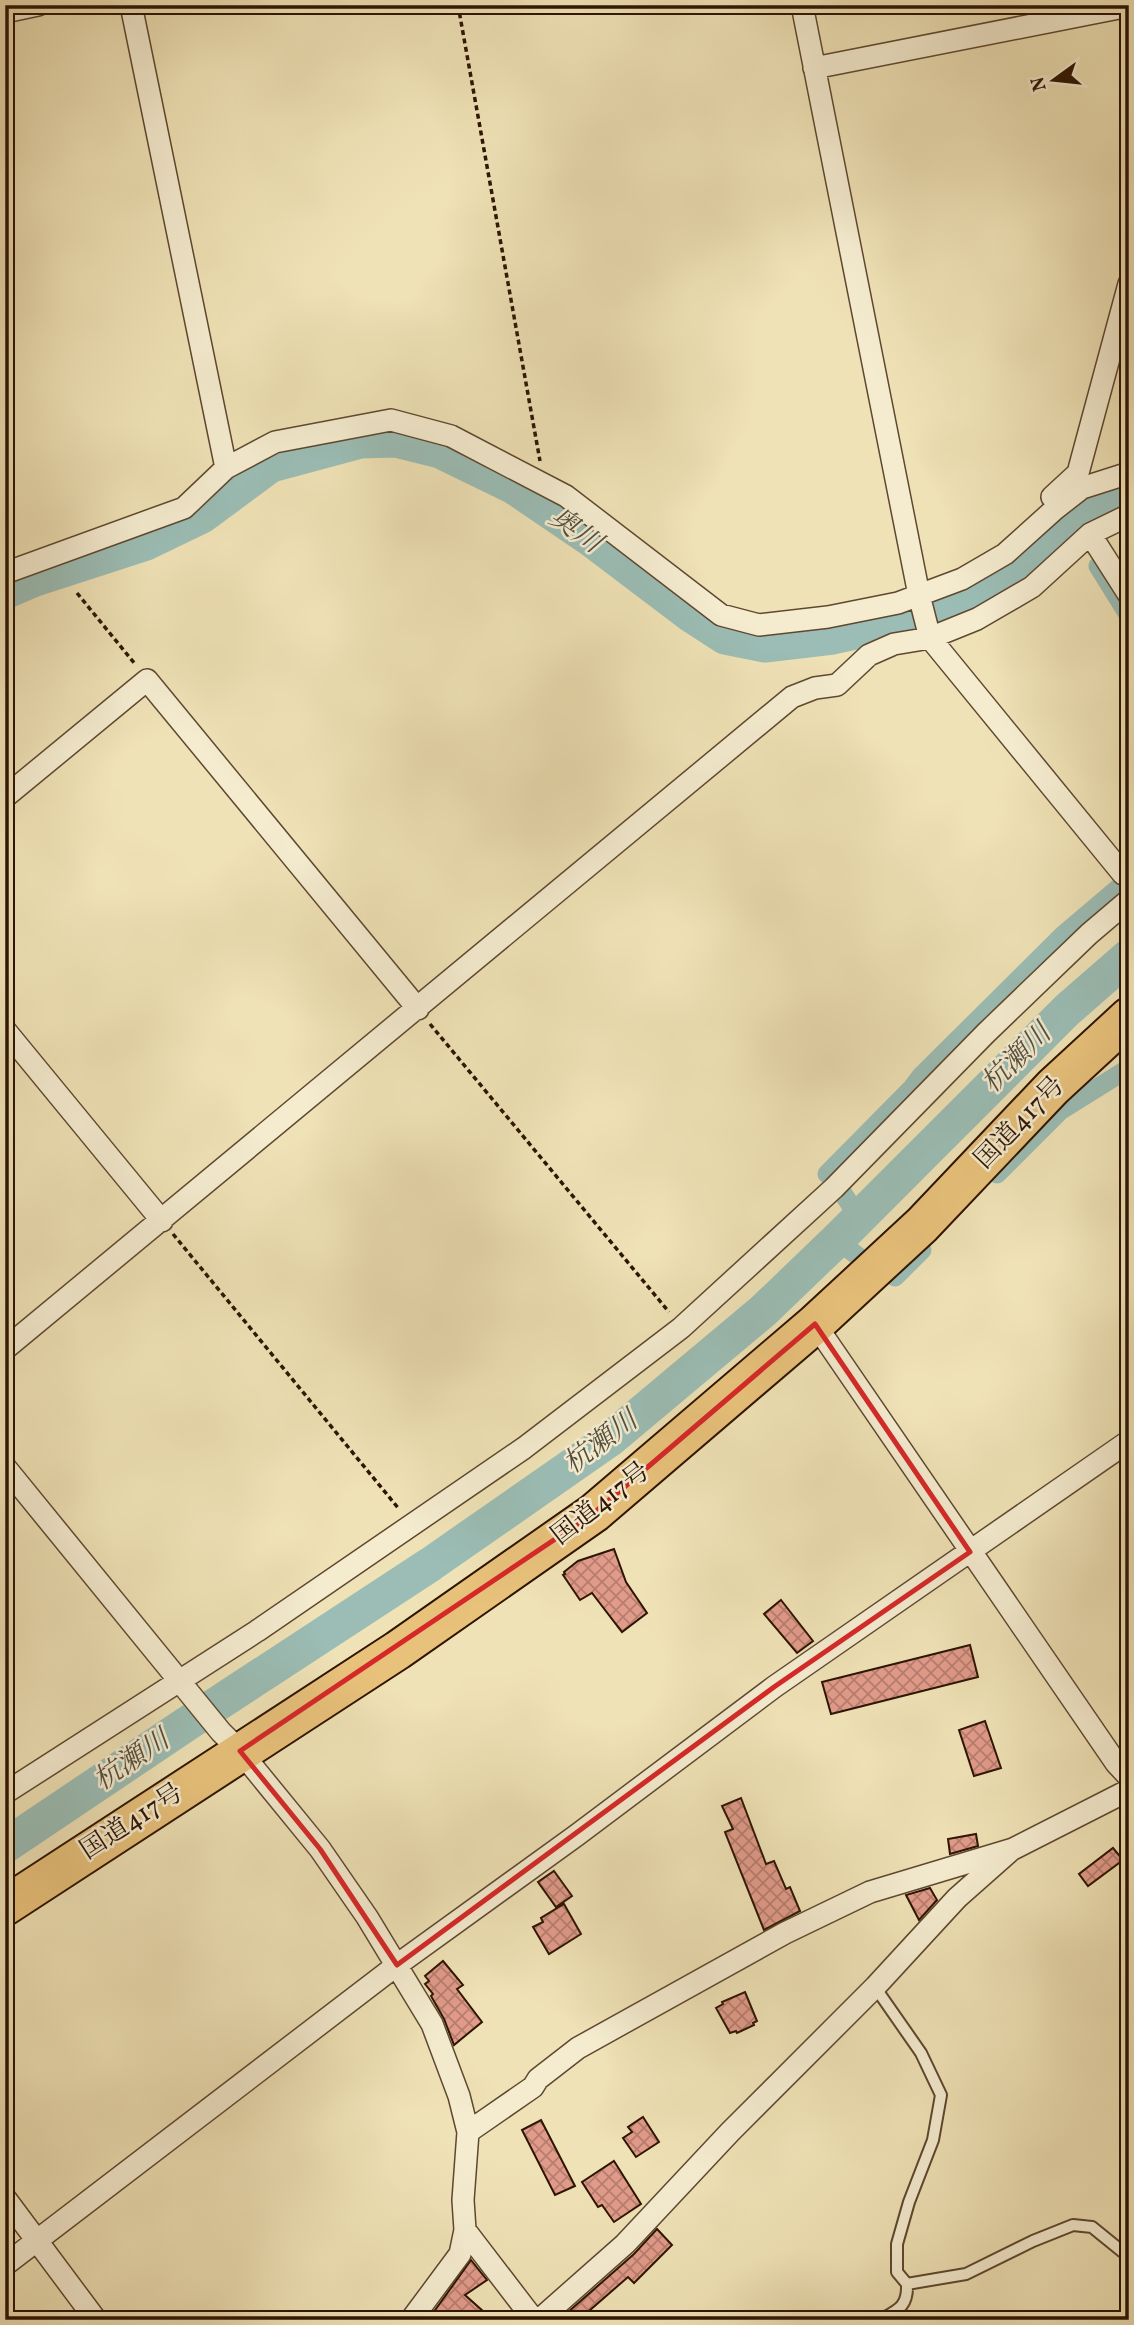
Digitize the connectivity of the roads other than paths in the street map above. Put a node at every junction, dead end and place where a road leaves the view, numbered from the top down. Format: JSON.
{"nodes":[{"id":1,"x":38,"y":5,"type":"edge"},
{"id":2,"x":131,"y":5,"type":"edge"},
{"id":3,"x":802,"y":5,"type":"edge"},
{"id":4,"x":1129,"y":6,"type":"edge"},
{"id":5,"x":5,"y":12,"type":"edge"},
{"id":6,"x":814,"y":68,"type":"junction"},
{"id":7,"x":1129,"y":284,"type":"edge"},
{"id":8,"x":226,"y":468,"type":"junction"},
{"id":9,"x":1129,"y":472,"type":"edge"},
{"id":10,"x":1055,"y":509,"type":"junction"},
{"id":11,"x":1129,"y":515,"type":"edge"},
{"id":12,"x":1090,"y":534,"type":"junction"},
{"id":13,"x":5,"y":573,"type":"edge"},
{"id":14,"x":1129,"y":595,"type":"edge"},
{"id":15,"x":919,"y":598,"type":"junction"},
{"id":16,"x":930,"y":638,"type":"junction"},
{"id":17,"x":5,"y":797,"type":"edge"},
{"id":18,"x":1123,"y":874,"type":"dead end"},
{"id":19,"x":1129,"y":900,"type":"edge"},
{"id":20,"x":418,"y":1009,"type":"junction"},
{"id":21,"x":1129,"y":1017,"type":"edge"},
{"id":22,"x":5,"y":1030,"type":"edge"},
{"id":23,"x":162,"y":1220,"type":"junction"},
{"id":24,"x":815,"y":1324,"type":"junction"},
{"id":25,"x":5,"y":1349,"type":"edge"},
{"id":26,"x":1129,"y":1441,"type":"edge"},
{"id":27,"x":5,"y":1467,"type":"edge"},
{"id":28,"x":970,"y":1552,"type":"junction"},
{"id":29,"x":182,"y":1682,"type":"junction"},
{"id":30,"x":231,"y":1742,"type":"junction"},
{"id":31,"x":1129,"y":1777,"type":"edge"},
{"id":32,"x":1129,"y":1790,"type":"edge"},
{"id":33,"x":5,"y":1793,"type":"edge"},
{"id":34,"x":1013,"y":1849,"type":"junction"},
{"id":35,"x":5,"y":1906,"type":"edge"},
{"id":36,"x":397,"y":1965,"type":"junction"},
{"id":37,"x":875,"y":1987,"type":"junction"},
{"id":38,"x":468,"y":2132,"type":"junction"},
{"id":39,"x":5,"y":2198,"type":"edge"},
{"id":40,"x":465,"y":2230,"type":"junction"},
{"id":41,"x":38,"y":2241,"type":"junction"},
{"id":42,"x":1129,"y":2257,"type":"edge"},
{"id":43,"x":5,"y":2265,"type":"edge"},
{"id":44,"x":907,"y":2284,"type":"junction"},
{"id":45,"x":96,"y":2320,"type":"edge"},
{"id":46,"x":411,"y":2320,"type":"edge"},
{"id":47,"x":534,"y":2320,"type":"edge"},
{"id":48,"x":539,"y":2320,"type":"edge"},
{"id":49,"x":880,"y":2320,"type":"edge"}],
"edges":[{"from":1,"to":5,"type":"street"},
{"from":2,"to":8,"type":"street"},
{"from":3,"to":6,"type":"street"},
{"from":4,"to":6,"type":"street"},
{"from":6,"to":15,"type":"street"},
{"from":7,"to":10,"type":"street"},
{"from":8,"to":13,"type":"street"},
{"from":8,"to":15,"type":"street"},
{"from":9,"to":10,"type":"street"},
{"from":10,"to":15,"type":"street"},
{"from":11,"to":12,"type":"street"},
{"from":12,"to":14,"type":"street"},
{"from":12,"to":16,"type":"street"},
{"from":15,"to":16,"type":"street"},
{"from":16,"to":18,"type":"street"},
{"from":16,"to":20,"type":"street"},
{"from":17,"to":20,"type":"street"},
{"from":19,"to":29,"type":"street"},
{"from":20,"to":23,"type":"street"},
{"from":21,"to":24,"type":"highway","name":"国道417号"},
{"from":22,"to":23,"type":"street"},
{"from":23,"to":25,"type":"street"},
{"from":24,"to":28,"type":"street"},
{"from":24,"to":30,"type":"highway","name":"国道417号"},
{"from":26,"to":28,"type":"street"},
{"from":27,"to":29,"type":"street"},
{"from":28,"to":31,"type":"street"},
{"from":28,"to":36,"type":"street"},
{"from":29,"to":30,"type":"street"},
{"from":29,"to":33,"type":"street"},
{"from":30,"to":35,"type":"highway","name":"国道417号"},
{"from":30,"to":36,"type":"street"},
{"from":32,"to":34,"type":"street"},
{"from":34,"to":37,"type":"street"},
{"from":34,"to":38,"type":"street"},
{"from":36,"to":38,"type":"street"},
{"from":36,"to":41,"type":"street"},
{"from":37,"to":44,"type":"lane"},
{"from":37,"to":48,"type":"street"},
{"from":38,"to":40,"type":"street"},
{"from":39,"to":41,"type":"street"},
{"from":40,"to":46,"type":"street"},
{"from":40,"to":47,"type":"street"},
{"from":41,"to":43,"type":"street"},
{"from":41,"to":45,"type":"street"},
{"from":42,"to":44,"type":"lane"},
{"from":44,"to":49,"type":"lane"}]}
